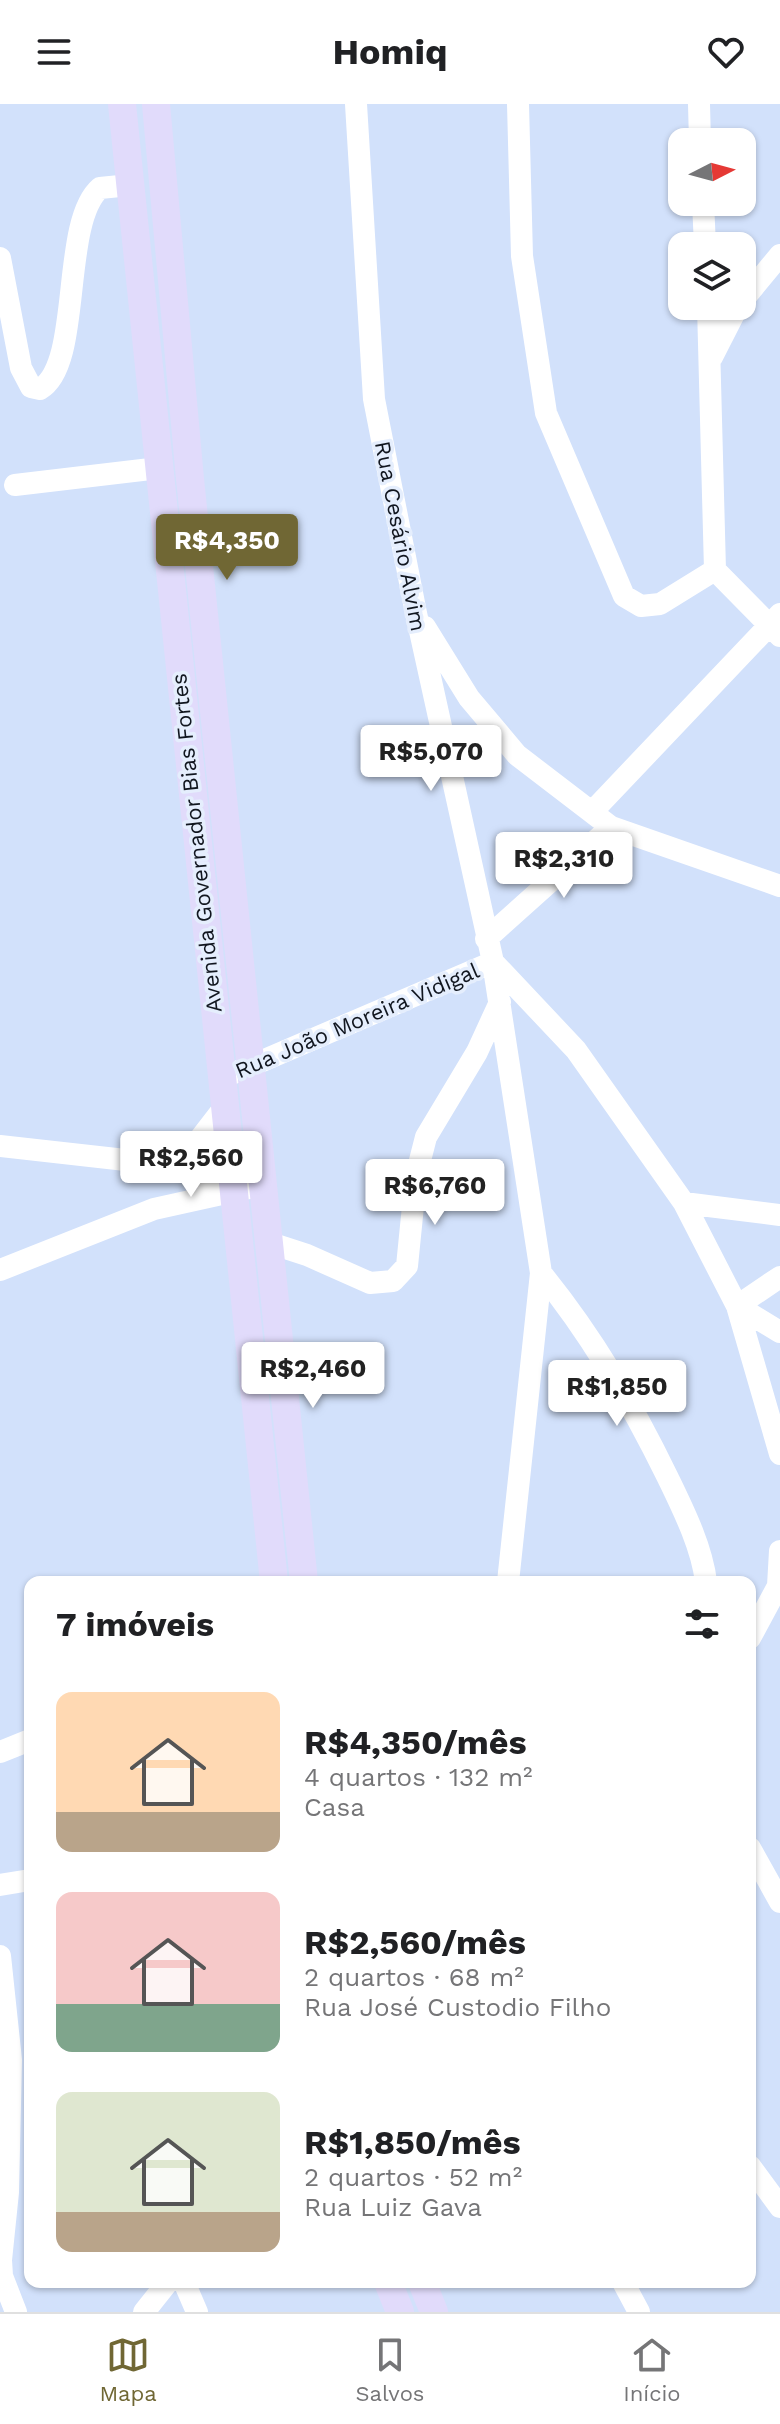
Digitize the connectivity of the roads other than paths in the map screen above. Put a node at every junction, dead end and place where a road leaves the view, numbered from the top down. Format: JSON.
{"nodes":[{"id":1,"x":122,"y":104,"type":"edge"},
{"id":2,"x":156,"y":104,"type":"edge"},
{"id":3,"x":356,"y":104,"type":"edge"},
{"id":4,"x":518,"y":104,"type":"edge"},
{"id":5,"x":699,"y":104,"type":"edge"},
{"id":6,"x":700,"y":128,"type":"edge"},
{"id":7,"x":127,"y":151,"type":"junction"},
{"id":8,"x":161,"y":152,"type":"junction"},
{"id":9,"x":131,"y":194,"type":"junction"},
{"id":10,"x":165,"y":203,"type":"junction"},
{"id":11,"x":780,"y":255,"type":"edge"},
{"id":12,"x":0,"y":258,"type":"edge"},
{"id":13,"x":756,"y":284,"type":"edge"},
{"id":14,"x":708,"y":320,"type":"edge"},
{"id":15,"x":731,"y":320,"type":"edge"},
{"id":16,"x":710,"y":362,"type":"junction"},
{"id":17,"x":159,"y":475,"type":"junction"},
{"id":18,"x":190,"y":479,"type":"junction"},
{"id":19,"x":15,"y":485,"type":"dead end"},
{"id":20,"x":715,"y":570,"type":"junction"},
{"id":21,"x":416,"y":613,"type":"junction"},
{"id":22,"x":776,"y":626,"type":"edge"},
{"id":23,"x":214,"y":715,"type":"junction"},
{"id":24,"x":184,"y":718,"type":"junction"},
{"id":25,"x":592,"y":812,"type":"junction"},
{"id":26,"x":611,"y":827,"type":"junction"},
{"id":27,"x":780,"y":886,"type":"edge"},
{"id":28,"x":486,"y":939,"type":"junction"},
{"id":29,"x":493,"y":962,"type":"junction"},
{"id":30,"x":500,"y":1002,"type":"junction"},
{"id":31,"x":250,"y":1065,"type":"junction"},
{"id":32,"x":220,"y":1079,"type":"junction"},
{"id":33,"x":223,"y":1109,"type":"junction"},
{"id":34,"x":0,"y":1146,"type":"edge"},
{"id":35,"x":179,"y":1166,"type":"junction"},
{"id":36,"x":263,"y":1186,"type":"junction"},
{"id":37,"x":229,"y":1191,"type":"junction"},
{"id":38,"x":684,"y":1203,"type":"junction"},
{"id":39,"x":780,"y":1215,"type":"edge"},
{"id":40,"x":270,"y":1243,"type":"junction"},
{"id":41,"x":0,"y":1270,"type":"edge"},
{"id":42,"x":541,"y":1273,"type":"junction"},
{"id":43,"x":780,"y":1277,"type":"edge"},
{"id":44,"x":737,"y":1306,"type":"junction"},
{"id":45,"x":780,"y":1332,"type":"edge"},
{"id":46,"x":288,"y":1425,"type":"junction"},
{"id":47,"x":258,"y":1428,"type":"junction"},
{"id":48,"x":780,"y":1454,"type":"edge"},
{"id":49,"x":780,"y":1551,"type":"edge"},
{"id":50,"x":273,"y":1576,"type":"edge"},
{"id":51,"x":303,"y":1576,"type":"edge"},
{"id":52,"x":509,"y":1576,"type":"edge"},
{"id":53,"x":704,"y":1576,"type":"edge"},
{"id":54,"x":779,"y":1590,"type":"edge"},
{"id":55,"x":756,"y":1628,"type":"edge"},
{"id":56,"x":24,"y":1742,"type":"edge"},
{"id":57,"x":0,"y":1752,"type":"edge"},
{"id":58,"x":756,"y":1859,"type":"edge"},
{"id":59,"x":24,"y":1881,"type":"edge"},
{"id":60,"x":0,"y":1885,"type":"edge"},
{"id":61,"x":780,"y":1902,"type":"edge"},
{"id":62,"x":0,"y":1956,"type":"edge"},
{"id":63,"x":756,"y":2174,"type":"edge"},
{"id":64,"x":780,"y":2207,"type":"edge"},
{"id":65,"x":163,"y":2288,"type":"edge"},
{"id":66,"x":187,"y":2288,"type":"edge"},
{"id":67,"x":390,"y":2288,"type":"edge"},
{"id":68,"x":424,"y":2288,"type":"edge"},
{"id":69,"x":626,"y":2288,"type":"edge"},
{"id":70,"x":16,"y":2312,"type":"edge"},
{"id":71,"x":144,"y":2312,"type":"edge"},
{"id":72,"x":197,"y":2312,"type":"edge"},
{"id":73,"x":400,"y":2312,"type":"edge"},
{"id":74,"x":434,"y":2312,"type":"edge"},
{"id":75,"x":639,"y":2312,"type":"edge"}],
"edges":[{"from":1,"to":7,"type":"main road","name":"Avenida Governador Bias Fortes"},
{"from":2,"to":8,"type":"main road","name":"Avenida Governador Bias Fortes"},
{"from":3,"to":21,"type":"street","name":"Rua Cesário Alvim"},
{"from":4,"to":20,"type":"street"},
{"from":5,"to":6,"type":"street"},
{"from":7,"to":8,"type":"main road"},
{"from":7,"to":9,"type":"main road","name":"Avenida Governador Bias Fortes"},
{"from":8,"to":10,"type":"main road","name":"Avenida Governador Bias Fortes"},
{"from":9,"to":10,"type":"main road"},
{"from":9,"to":12,"type":"street"},
{"from":9,"to":17,"type":"main road","name":"Avenida Governador Bias Fortes"},
{"from":10,"to":18,"type":"main road","name":"Avenida Governador Bias Fortes"},
{"from":11,"to":13,"type":"street"},
{"from":14,"to":16,"type":"street"},
{"from":15,"to":16,"type":"street"},
{"from":16,"to":20,"type":"street"},
{"from":17,"to":18,"type":"main road"},
{"from":17,"to":19,"type":"street"},
{"from":17,"to":24,"type":"main road","name":"Avenida Governador Bias Fortes"},
{"from":18,"to":23,"type":"main road","name":"Avenida Governador Bias Fortes"},
{"from":20,"to":22,"type":"street"},
{"from":21,"to":25,"type":"street"},
{"from":21,"to":28,"type":"street","name":"Rua Cesário Alvim"},
{"from":22,"to":25,"type":"street"},
{"from":23,"to":24,"type":"main road"},
{"from":23,"to":31,"type":"main road","name":"Avenida Governador Bias Fortes"},
{"from":24,"to":32,"type":"main road","name":"Avenida Governador Bias Fortes"},
{"from":25,"to":26,"type":"street"},
{"from":26,"to":27,"type":"street"},
{"from":26,"to":28,"type":"street"},
{"from":28,"to":29,"type":"street","name":"Rua Cesário Alvim"},
{"from":29,"to":30,"type":"street","name":"Rua Cesário Alvim"},
{"from":29,"to":31,"type":"street","name":"Rua João Moreira Vidigal"},
{"from":29,"to":38,"type":"street"},
{"from":30,"to":40,"type":"street"},
{"from":30,"to":42,"type":"street","name":"Rua Cesário Alvim"},
{"from":31,"to":32,"type":"street","name":"Rua João Moreira Vidigal"},
{"from":31,"to":36,"type":"main road","name":"Avenida Governador Bias Fortes"},
{"from":32,"to":33,"type":"main road","name":"Avenida Governador Bias Fortes"},
{"from":33,"to":35,"type":"street"},
{"from":33,"to":37,"type":"main road","name":"Avenida Governador Bias Fortes"},
{"from":34,"to":35,"type":"street"},
{"from":35,"to":37,"type":"street"},
{"from":36,"to":37,"type":"street"},
{"from":36,"to":40,"type":"main road","name":"Avenida Governador Bias Fortes"},
{"from":37,"to":41,"type":"street"},
{"from":37,"to":47,"type":"main road","name":"Avenida Governador Bias Fortes"},
{"from":38,"to":39,"type":"street"},
{"from":38,"to":44,"type":"street"},
{"from":40,"to":46,"type":"main road","name":"Avenida Governador Bias Fortes"},
{"from":42,"to":52,"type":"street","name":"Rua Cesário Alvim"},
{"from":42,"to":53,"type":"street"},
{"from":43,"to":44,"type":"street"},
{"from":44,"to":45,"type":"street"},
{"from":44,"to":48,"type":"street"},
{"from":46,"to":47,"type":"main road"},
{"from":46,"to":51,"type":"main road","name":"Avenida Governador Bias Fortes"},
{"from":47,"to":50,"type":"main road","name":"Avenida Governador Bias Fortes"},
{"from":49,"to":54,"type":"street"},
{"from":54,"to":55,"type":"street"},
{"from":56,"to":57,"type":"street"},
{"from":58,"to":61,"type":"street"},
{"from":59,"to":60,"type":"street"},
{"from":62,"to":70,"type":"street"},
{"from":63,"to":64,"type":"street"},
{"from":65,"to":71,"type":"street"},
{"from":66,"to":72,"type":"street"},
{"from":67,"to":73,"type":"main road"},
{"from":68,"to":74,"type":"main road"},
{"from":69,"to":75,"type":"street"}]}
